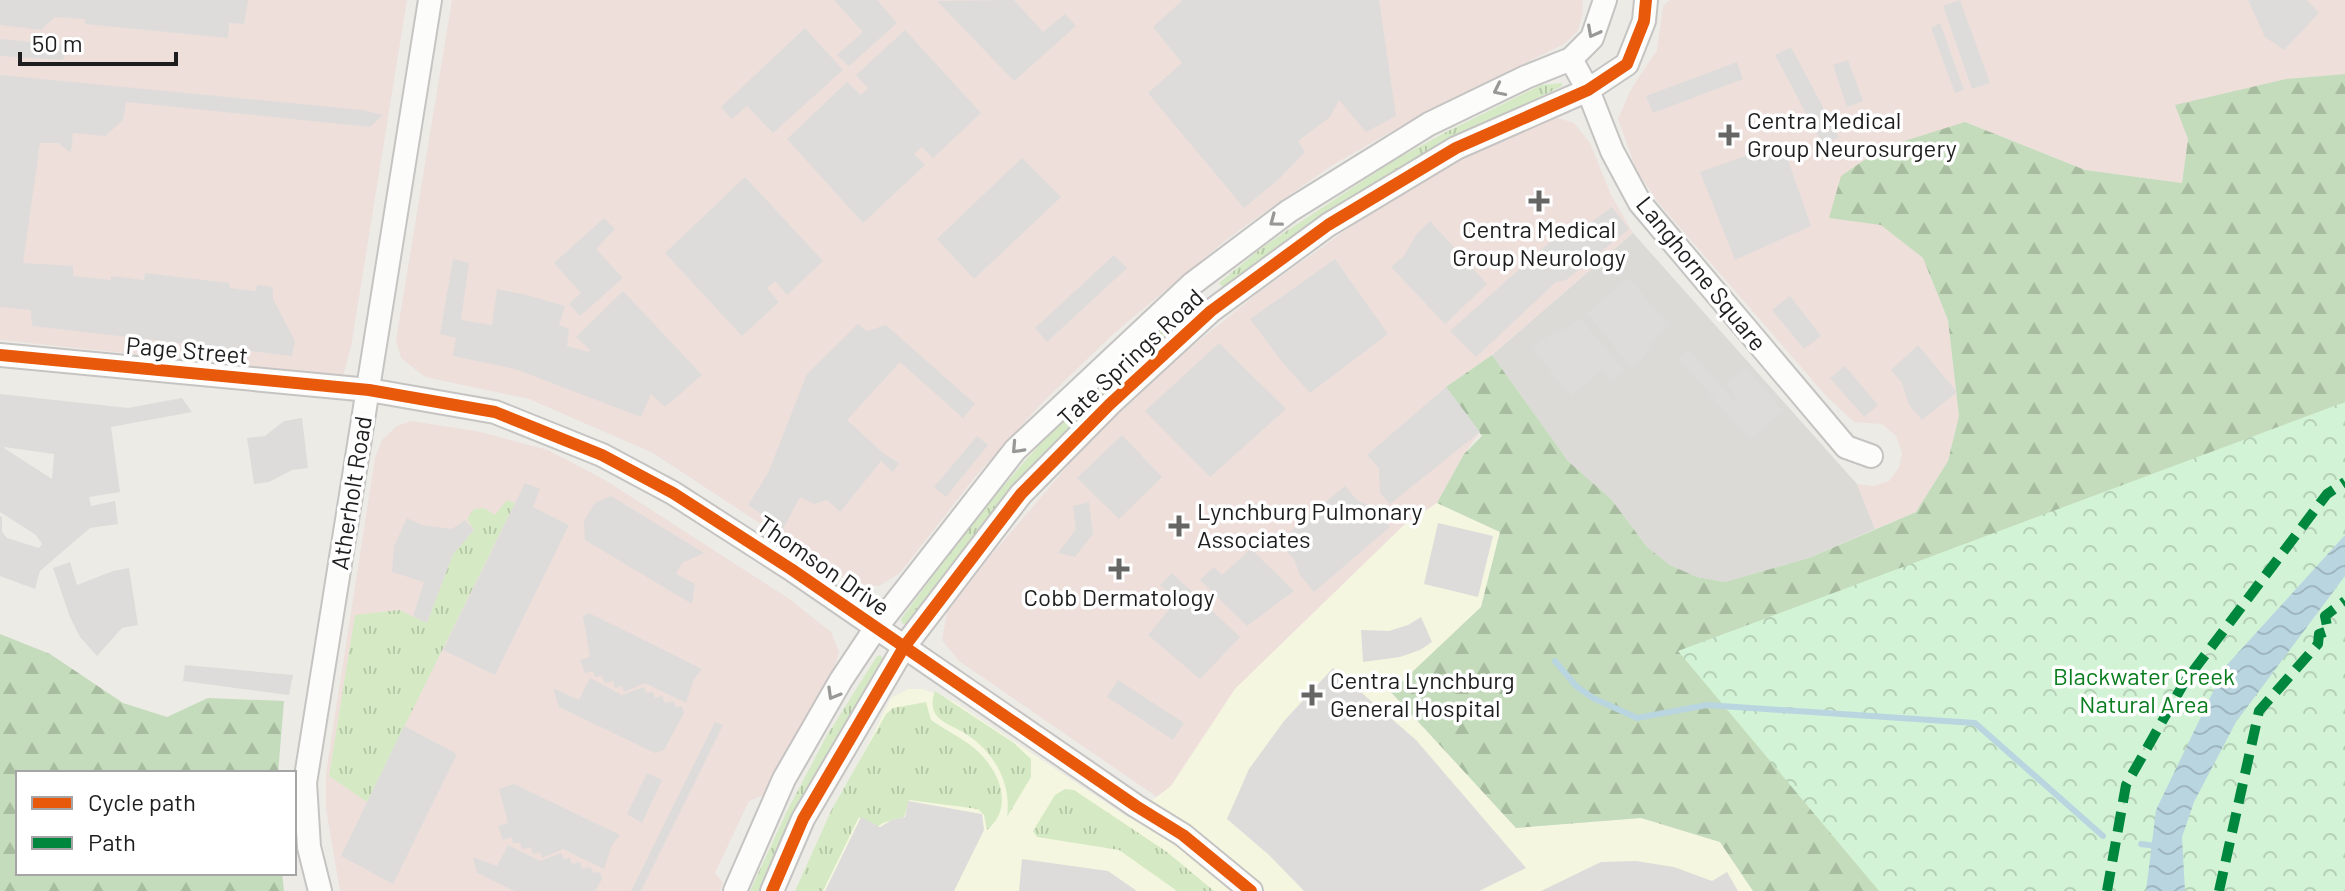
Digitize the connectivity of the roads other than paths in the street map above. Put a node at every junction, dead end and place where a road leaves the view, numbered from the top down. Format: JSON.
{"nodes":[{"id":1,"x":430,"y":0,"type":"edge"},
{"id":2,"x":1605,"y":0,"type":"edge"},
{"id":3,"x":1646,"y":0,"type":"edge"},
{"id":4,"x":1571,"y":59,"type":"junction"},
{"id":5,"x":1588,"y":90,"type":"junction"},
{"id":6,"x":0,"y":355,"type":"edge"},
{"id":7,"x":369,"y":390,"type":"junction"},
{"id":8,"x":1871,"y":456,"type":"dead end"},
{"id":9,"x":875,"y":629,"type":"junction"},
{"id":10,"x":904,"y":647,"type":"junction"},
{"id":11,"x":320,"y":891,"type":"edge"},
{"id":12,"x":735,"y":891,"type":"edge"},
{"id":13,"x":772,"y":891,"type":"edge"},
{"id":14,"x":1251,"y":891,"type":"edge"}],
"edges":[{"from":1,"to":7,"type":"street","name":"Atherholt Road"},
{"from":2,"to":4,"type":"street","name":"Tate Springs Road","one_way":true},
{"from":3,"to":5,"type":"street","name":"Tate Springs Road"},
{"from":4,"to":5,"type":"street","name":"Langhorne Square"},
{"from":4,"to":9,"type":"street","name":"Tate Springs Road","one_way":true},
{"from":5,"to":8,"type":"street","name":"Langhorne Square"},
{"from":5,"to":10,"type":"street","name":"Tate Springs Road"},
{"from":6,"to":7,"type":"street","name":"Page Street"},
{"from":7,"to":9,"type":"street","name":"Thomson Drive"},
{"from":7,"to":11,"type":"street","name":"Atherholt Road"},
{"from":9,"to":10,"type":"street","name":"Thomson Drive"},
{"from":9,"to":12,"type":"street","name":"Tate Springs Road","one_way":true},
{"from":10,"to":13,"type":"street","name":"Tate Springs Road"},
{"from":10,"to":14,"type":"street","name":"Thomson Drive"}]}
